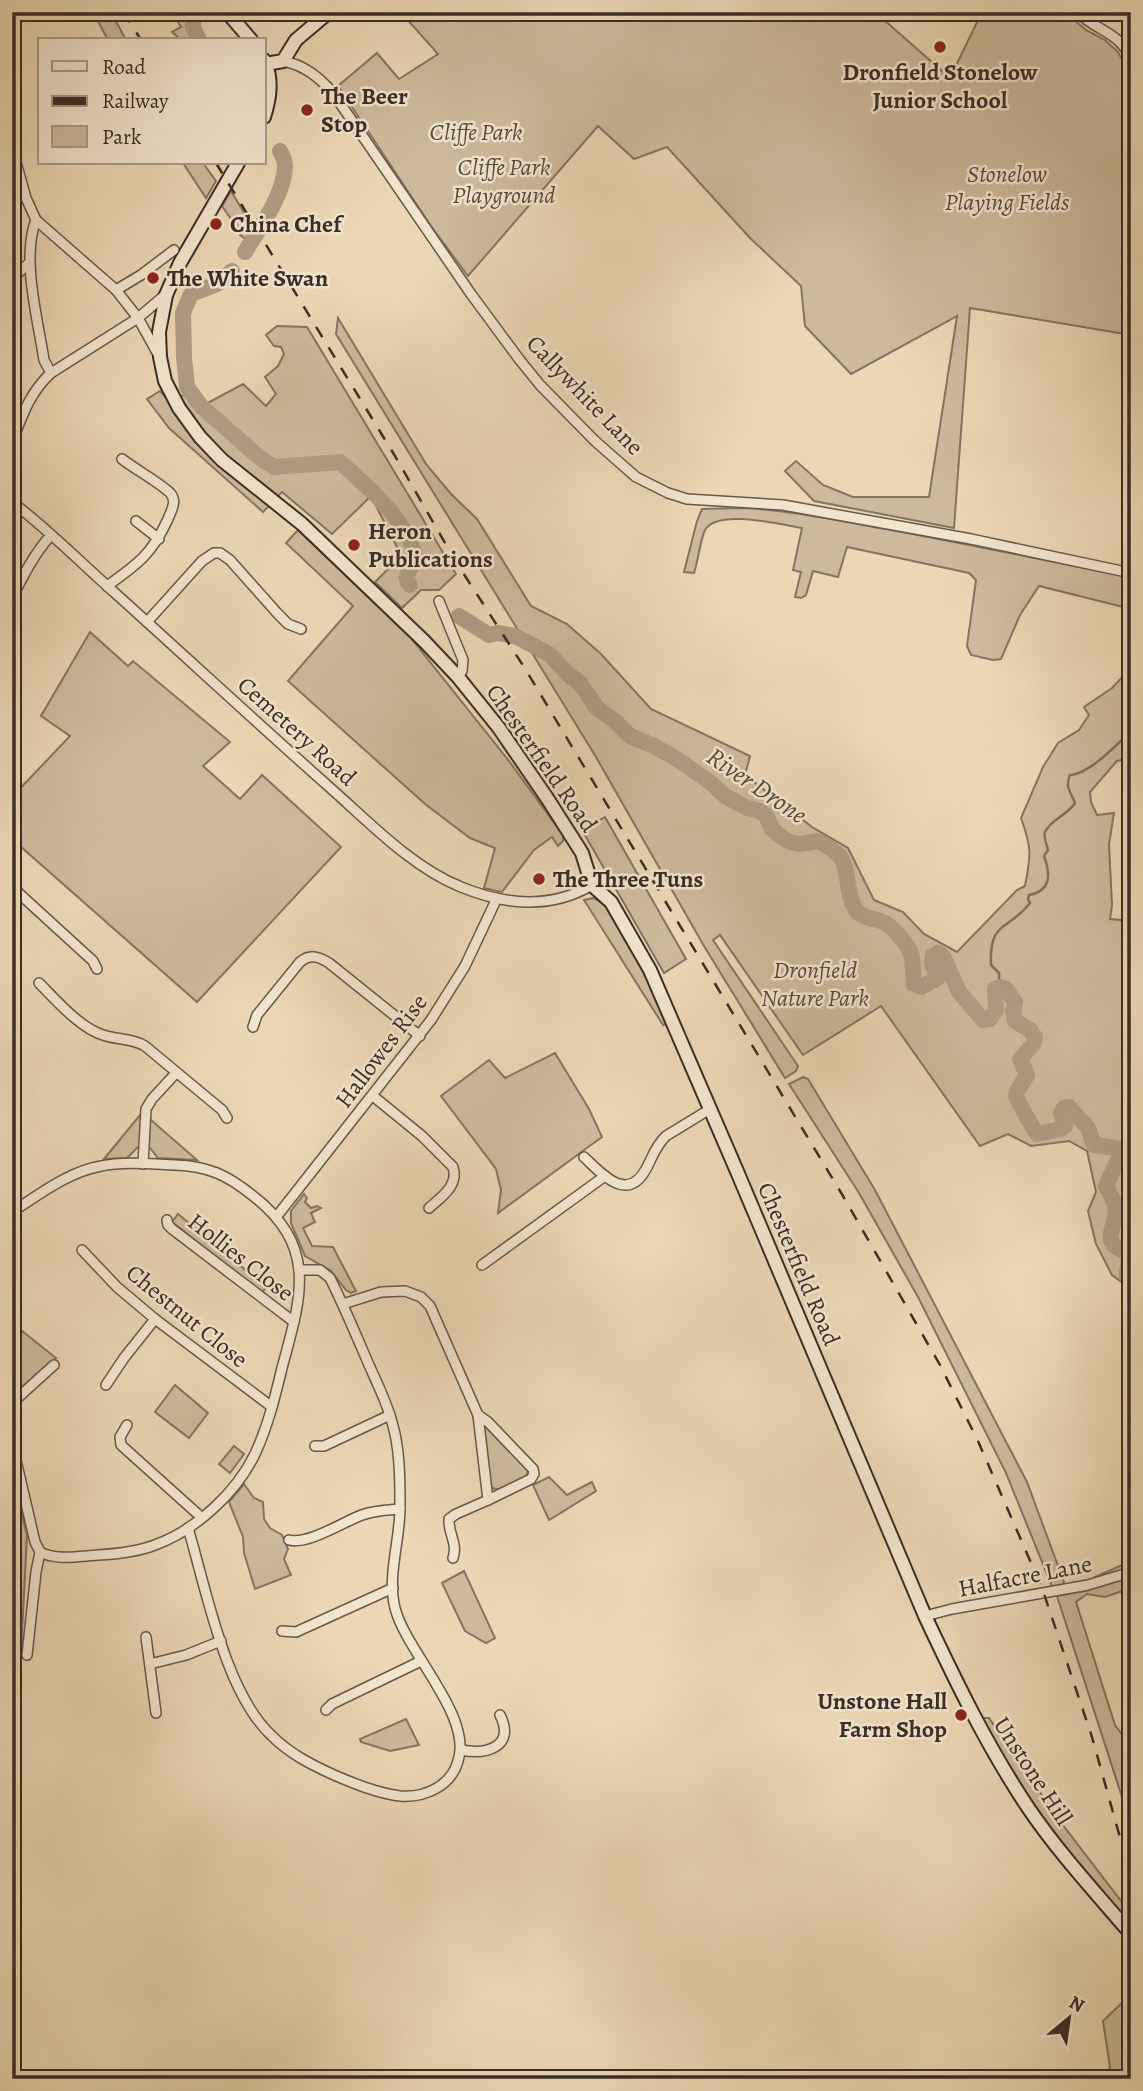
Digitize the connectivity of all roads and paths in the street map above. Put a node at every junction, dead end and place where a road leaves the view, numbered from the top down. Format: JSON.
{"nodes":[{"id":1,"x":20,"y":12,"type":"edge"},
{"id":2,"x":228,"y":12,"type":"edge"},
{"id":3,"x":329,"y":12,"type":"edge"},
{"id":4,"x":1078,"y":12,"type":"edge"},
{"id":5,"x":12,"y":15,"type":"edge"},
{"id":6,"x":249,"y":38,"type":"edge"},
{"id":7,"x":1131,"y":58,"type":"edge"},
{"id":8,"x":283,"y":61,"type":"junction"},
{"id":9,"x":266,"y":62,"type":"edge"},
{"id":10,"x":266,"y":66,"type":"edge"},
{"id":11,"x":266,"y":106,"type":"edge"},
{"id":12,"x":12,"y":148,"type":"edge"},
{"id":13,"x":238,"y":164,"type":"edge"},
{"id":14,"x":36,"y":220,"type":"junction"},
{"id":15,"x":174,"y":250,"type":"dead end"},
{"id":16,"x":30,"y":262,"type":"junction"},
{"id":17,"x":12,"y":279,"type":"edge"},
{"id":18,"x":116,"y":290,"type":"junction"},
{"id":19,"x":166,"y":295,"type":"junction"},
{"id":20,"x":138,"y":318,"type":"junction"},
{"id":21,"x":160,"y":357,"type":"junction"},
{"id":22,"x":51,"y":373,"type":"junction"},
{"id":23,"x":12,"y":442,"type":"edge"},
{"id":24,"x":122,"y":459,"type":"dead end"},
{"id":25,"x":12,"y":502,"type":"edge"},
{"id":26,"x":136,"y":521,"type":"dead end"},
{"id":27,"x":51,"y":535,"type":"junction"},
{"id":28,"x":159,"y":539,"type":"junction"},
{"id":29,"x":1131,"y":573,"type":"edge"},
{"id":30,"x":107,"y":586,"type":"junction"},
{"id":31,"x":12,"y":598,"type":"edge"},
{"id":32,"x":439,"y":601,"type":"dead end"},
{"id":33,"x":147,"y":622,"type":"junction"},
{"id":34,"x":301,"y":629,"type":"dead end"},
{"id":35,"x":458,"y":677,"type":"junction"},
{"id":36,"x":592,"y":885,"type":"junction"},
{"id":37,"x":12,"y":887,"type":"edge"},
{"id":38,"x":496,"y":898,"type":"junction"},
{"id":39,"x":97,"y":969,"type":"dead end"},
{"id":40,"x":40,"y":983,"type":"dead end"},
{"id":41,"x":253,"y":1027,"type":"dead end"},
{"id":42,"x":420,"y":1036,"type":"junction"},
{"id":43,"x":176,"y":1073,"type":"junction"},
{"id":44,"x":373,"y":1096,"type":"junction"},
{"id":45,"x":710,"y":1109,"type":"junction"},
{"id":46,"x":227,"y":1118,"type":"dead end"},
{"id":47,"x":584,"y":1157,"type":"dead end"},
{"id":48,"x":143,"y":1164,"type":"junction"},
{"id":49,"x":605,"y":1176,"type":"junction"},
{"id":50,"x":429,"y":1208,"type":"dead end"},
{"id":51,"x":12,"y":1212,"type":"edge"},
{"id":52,"x":277,"y":1216,"type":"junction"},
{"id":53,"x":167,"y":1220,"type":"dead end"},
{"id":54,"x":82,"y":1250,"type":"dead end"},
{"id":55,"x":482,"y":1265,"type":"dead end"},
{"id":56,"x":299,"y":1270,"type":"junction"},
{"id":57,"x":343,"y":1304,"type":"junction"},
{"id":58,"x":155,"y":1319,"type":"junction"},
{"id":59,"x":294,"y":1322,"type":"junction"},
{"id":60,"x":54,"y":1365,"type":"dead end"},
{"id":61,"x":106,"y":1385,"type":"dead end"},
{"id":62,"x":12,"y":1402,"type":"edge"},
{"id":63,"x":272,"y":1408,"type":"junction"},
{"id":64,"x":390,"y":1415,"type":"junction"},
{"id":65,"x":478,"y":1415,"type":"junction"},
{"id":66,"x":127,"y":1425,"type":"dead end"},
{"id":67,"x":12,"y":1443,"type":"edge"},
{"id":68,"x":315,"y":1446,"type":"dead end"},
{"id":69,"x":488,"y":1500,"type":"junction"},
{"id":70,"x":401,"y":1509,"type":"junction"},
{"id":71,"x":201,"y":1517,"type":"junction"},
{"id":72,"x":188,"y":1528,"type":"junction"},
{"id":73,"x":289,"y":1540,"type":"dead end"},
{"id":74,"x":40,"y":1552,"type":"junction"},
{"id":75,"x":453,"y":1558,"type":"dead end"},
{"id":76,"x":1131,"y":1572,"type":"edge"},
{"id":77,"x":393,"y":1588,"type":"junction"},
{"id":78,"x":925,"y":1616,"type":"junction"},
{"id":79,"x":282,"y":1631,"type":"dead end"},
{"id":80,"x":146,"y":1637,"type":"dead end"},
{"id":81,"x":221,"y":1641,"type":"junction"},
{"id":82,"x":27,"y":1655,"type":"dead end"},
{"id":83,"x":421,"y":1661,"type":"junction"},
{"id":84,"x":150,"y":1664,"type":"junction"},
{"id":85,"x":326,"y":1710,"type":"dead end"},
{"id":86,"x":156,"y":1713,"type":"dead end"},
{"id":87,"x":500,"y":1715,"type":"dead end"},
{"id":88,"x":461,"y":1750,"type":"junction"},
{"id":89,"x":1131,"y":1934,"type":"edge"}],
"edges":[{"from":1,"to":5,"type":"street"},
{"from":2,"to":6,"type":"main road"},
{"from":3,"to":8,"type":"main road"},
{"from":4,"to":7,"type":"street"},
{"from":8,"to":9,"type":"main road"},
{"from":8,"to":29,"type":"street","name":"Callywhite Lane"},
{"from":10,"to":11,"type":"main road"},
{"from":12,"to":14,"type":"street"},
{"from":13,"to":19,"type":"main road","name":"Chesterfield Road"},
{"from":14,"to":16,"type":"street"},
{"from":14,"to":18,"type":"street"},
{"from":15,"to":18,"type":"street"},
{"from":16,"to":17,"type":"street"},
{"from":16,"to":22,"type":"street"},
{"from":18,"to":20,"type":"street"},
{"from":19,"to":20,"type":"street"},
{"from":19,"to":21,"type":"main road","name":"Chesterfield Road"},
{"from":20,"to":21,"type":"street"},
{"from":20,"to":22,"type":"street"},
{"from":21,"to":35,"type":"main road","name":"Chesterfield Road"},
{"from":22,"to":23,"type":"street"},
{"from":24,"to":28,"type":"street"},
{"from":25,"to":27,"type":"street","name":"Cemetery Road"},
{"from":26,"to":28,"type":"street"},
{"from":27,"to":30,"type":"street","name":"Cemetery Road"},
{"from":27,"to":31,"type":"street"},
{"from":28,"to":30,"type":"street"},
{"from":30,"to":33,"type":"street","name":"Cemetery Road"},
{"from":32,"to":35,"type":"street"},
{"from":33,"to":34,"type":"street"},
{"from":33,"to":38,"type":"street","name":"Cemetery Road"},
{"from":35,"to":36,"type":"main road","name":"Chesterfield Road"},
{"from":36,"to":38,"type":"street","name":"Cemetery Road"},
{"from":36,"to":45,"type":"main road","name":"Chesterfield Road"},
{"from":37,"to":39,"type":"street"},
{"from":38,"to":42,"type":"street","name":"Hallowes Rise"},
{"from":40,"to":43,"type":"street"},
{"from":41,"to":42,"type":"street"},
{"from":42,"to":44,"type":"street","name":"Hallowes Rise"},
{"from":43,"to":46,"type":"street"},
{"from":43,"to":48,"type":"street"},
{"from":44,"to":50,"type":"street"},
{"from":44,"to":52,"type":"street","name":"Hallowes Rise"},
{"from":45,"to":49,"type":"street"},
{"from":45,"to":78,"type":"main road","name":"Chesterfield Road"},
{"from":47,"to":49,"type":"street"},
{"from":48,"to":51,"type":"street"},
{"from":48,"to":52,"type":"street"},
{"from":49,"to":55,"type":"street"},
{"from":52,"to":56,"type":"street"},
{"from":53,"to":59,"type":"street","name":"Hollies Close"},
{"from":54,"to":58,"type":"street","name":"Chestnut Close"},
{"from":56,"to":57,"type":"street"},
{"from":56,"to":59,"type":"street"},
{"from":57,"to":64,"type":"street"},
{"from":57,"to":65,"type":"street"},
{"from":58,"to":61,"type":"street"},
{"from":58,"to":63,"type":"street","name":"Chestnut Close"},
{"from":59,"to":63,"type":"street"},
{"from":60,"to":62,"type":"street"},
{"from":63,"to":71,"type":"street"},
{"from":64,"to":68,"type":"street"},
{"from":64,"to":70,"type":"street"},
{"from":65,"to":69,"type":"street"},
{"from":65,"to":69,"type":"street"},
{"from":66,"to":71,"type":"street"},
{"from":67,"to":74,"type":"street"},
{"from":69,"to":75,"type":"street"},
{"from":70,"to":73,"type":"street"},
{"from":70,"to":77,"type":"street"},
{"from":71,"to":72,"type":"street"},
{"from":72,"to":74,"type":"street"},
{"from":72,"to":81,"type":"street"},
{"from":74,"to":82,"type":"street"},
{"from":76,"to":78,"type":"street","name":"Halfacre Lane"},
{"from":77,"to":79,"type":"street"},
{"from":77,"to":83,"type":"street"},
{"from":78,"to":89,"type":"main road","name":"Unstone Hill"},
{"from":80,"to":84,"type":"street"},
{"from":81,"to":84,"type":"street"},
{"from":81,"to":88,"type":"street"},
{"from":83,"to":85,"type":"street"},
{"from":83,"to":88,"type":"street"},
{"from":84,"to":86,"type":"street"},
{"from":87,"to":88,"type":"street"}]}
